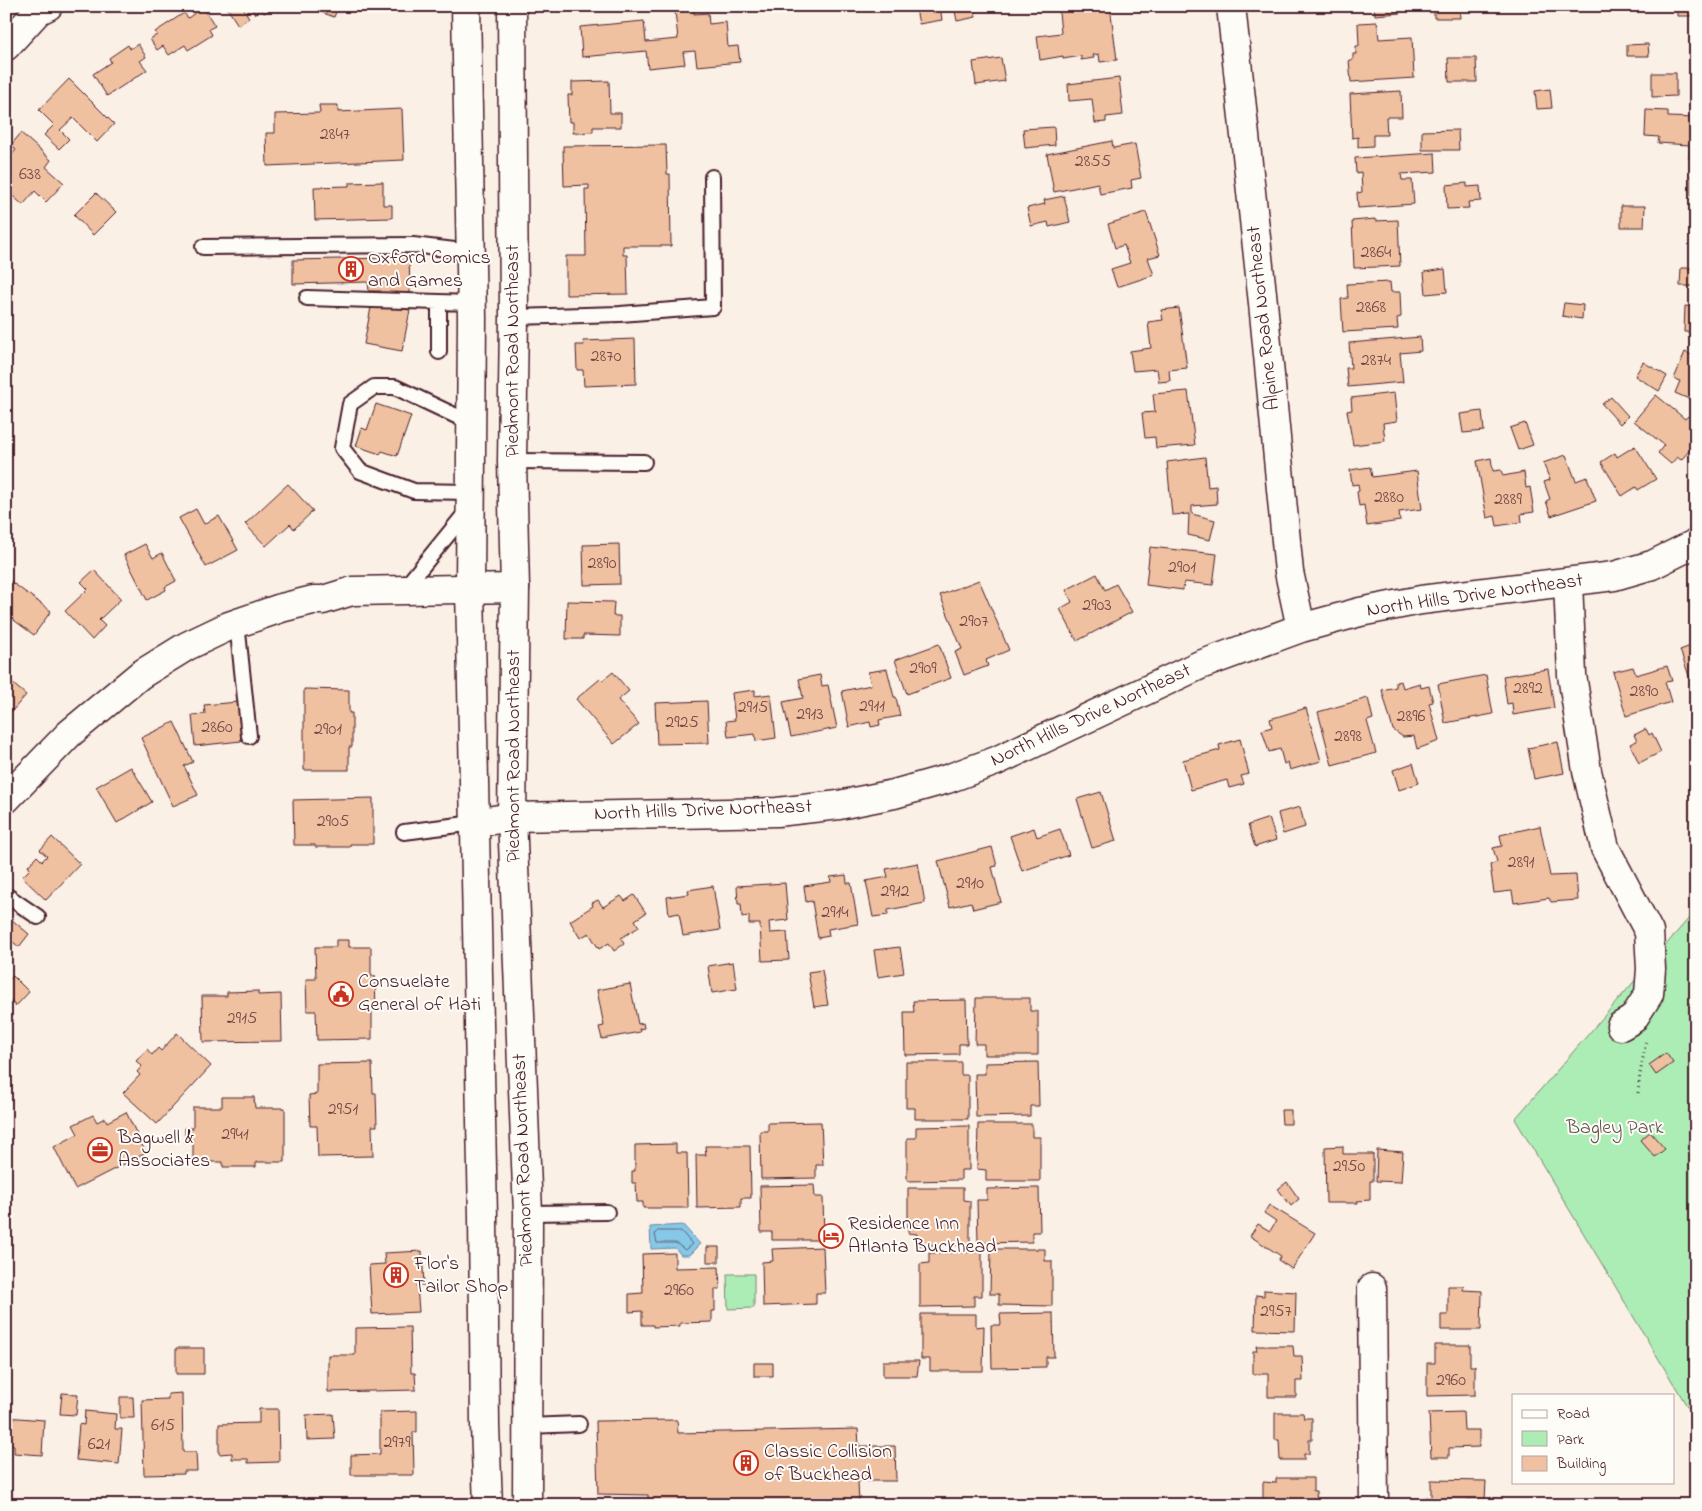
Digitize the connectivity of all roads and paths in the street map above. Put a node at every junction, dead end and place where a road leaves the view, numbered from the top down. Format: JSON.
{"nodes":[{"id":1,"x":466,"y":6,"type":"edge"},
{"id":2,"x":512,"y":6,"type":"edge"},
{"id":3,"x":1231,"y":6,"type":"edge"},
{"id":4,"x":43,"y":9,"type":"edge"},
{"id":5,"x":6,"y":22,"type":"edge"},
{"id":6,"x":6,"y":46,"type":"edge"},
{"id":7,"x":712,"y":177,"type":"dead end"},
{"id":8,"x":203,"y":247,"type":"dead end"},
{"id":9,"x":471,"y":252,"type":"junction"},
{"id":10,"x":307,"y":298,"type":"dead end"},
{"id":11,"x":439,"y":302,"type":"junction"},
{"id":12,"x":472,"y":303,"type":"junction"},
{"id":13,"x":514,"y":317,"type":"junction"},
{"id":14,"x":439,"y":352,"type":"dead end"},
{"id":15,"x":471,"y":423,"type":"junction"},
{"id":16,"x":512,"y":461,"type":"junction"},
{"id":17,"x":644,"y":462,"type":"dead end"},
{"id":18,"x":470,"y":500,"type":"junction"},
{"id":19,"x":1696,"y":543,"type":"edge"},
{"id":20,"x":1568,"y":582,"type":"junction"},
{"id":21,"x":470,"y":588,"type":"junction"},
{"id":22,"x":515,"y":588,"type":"junction"},
{"id":23,"x":402,"y":590,"type":"junction"},
{"id":24,"x":237,"y":623,"type":"junction"},
{"id":25,"x":1301,"y":628,"type":"junction"},
{"id":26,"x":249,"y":736,"type":"dead end"},
{"id":27,"x":6,"y":799,"type":"edge"},
{"id":28,"x":512,"y":817,"type":"junction"},
{"id":29,"x":474,"y":823,"type":"junction"},
{"id":30,"x":404,"y":832,"type":"dead end"},
{"id":31,"x":6,"y":895,"type":"edge"},
{"id":32,"x":38,"y":916,"type":"dead end"},
{"id":33,"x":1631,"y":1030,"type":"joint"},
{"id":34,"x":1638,"y":1093,"type":"dead end"},
{"id":35,"x":607,"y":1212,"type":"dead end"},
{"id":36,"x":528,"y":1213,"type":"junction"},
{"id":37,"x":1372,"y":1288,"type":"dead end"},
{"id":38,"x":579,"y":1424,"type":"dead end"},
{"id":39,"x":527,"y":1426,"type":"junction"},
{"id":40,"x":488,"y":1505,"type":"edge"},
{"id":41,"x":527,"y":1505,"type":"edge"},
{"id":42,"x":1374,"y":1505,"type":"edge"}],
"edges":[{"from":1,"to":9,"type":"street","name":"Piedmont Road Northeast"},
{"from":2,"to":13,"type":"street","name":"Piedmont Road Northeast"},
{"from":3,"to":25,"type":"street","name":"Alpine Road Northeast"},
{"from":4,"to":5,"type":"street"},
{"from":4,"to":6,"type":"street"},
{"from":7,"to":13,"type":"lane"},
{"from":8,"to":9,"type":"lane"},
{"from":9,"to":12,"type":"street","name":"Piedmont Road Northeast"},
{"from":10,"to":11,"type":"lane"},
{"from":11,"to":12,"type":"lane"},
{"from":11,"to":14,"type":"lane"},
{"from":12,"to":15,"type":"street","name":"Piedmont Road Northeast"},
{"from":13,"to":16,"type":"street","name":"Piedmont Road Northeast"},
{"from":15,"to":18,"type":"street","name":"Piedmont Road Northeast"},
{"from":15,"to":18,"type":"lane"},
{"from":16,"to":17,"type":"lane"},
{"from":16,"to":22,"type":"street","name":"Piedmont Road Northeast"},
{"from":18,"to":21,"type":"street","name":"Piedmont Road Northeast"},
{"from":18,"to":23,"type":"lane"},
{"from":19,"to":20,"type":"street","name":"North Hills Drive Northeast"},
{"from":20,"to":25,"type":"street","name":"North Hills Drive Northeast"},
{"from":20,"to":33,"type":"street"},
{"from":21,"to":22,"type":"street"},
{"from":21,"to":23,"type":"street"},
{"from":21,"to":29,"type":"street","name":"Piedmont Road Northeast"},
{"from":22,"to":28,"type":"street","name":"Piedmont Road Northeast"},
{"from":23,"to":24,"type":"street"},
{"from":24,"to":26,"type":"lane"},
{"from":24,"to":27,"type":"street"},
{"from":25,"to":28,"type":"street","name":"North Hills Drive Northeast"},
{"from":28,"to":29,"type":"street","name":"North Hills Drive Northeast"},
{"from":28,"to":36,"type":"street","name":"Piedmont Road Northeast"},
{"from":29,"to":30,"type":"lane"},
{"from":29,"to":40,"type":"street","name":"Piedmont Road Northeast"},
{"from":31,"to":32,"type":"lane"},
{"from":33,"to":34,"type":"path"},
{"from":35,"to":36,"type":"lane"},
{"from":36,"to":39,"type":"street","name":"Piedmont Road Northeast"},
{"from":37,"to":42,"type":"street"},
{"from":38,"to":39,"type":"lane"},
{"from":39,"to":41,"type":"street","name":"Piedmont Road Northeast"}]}
